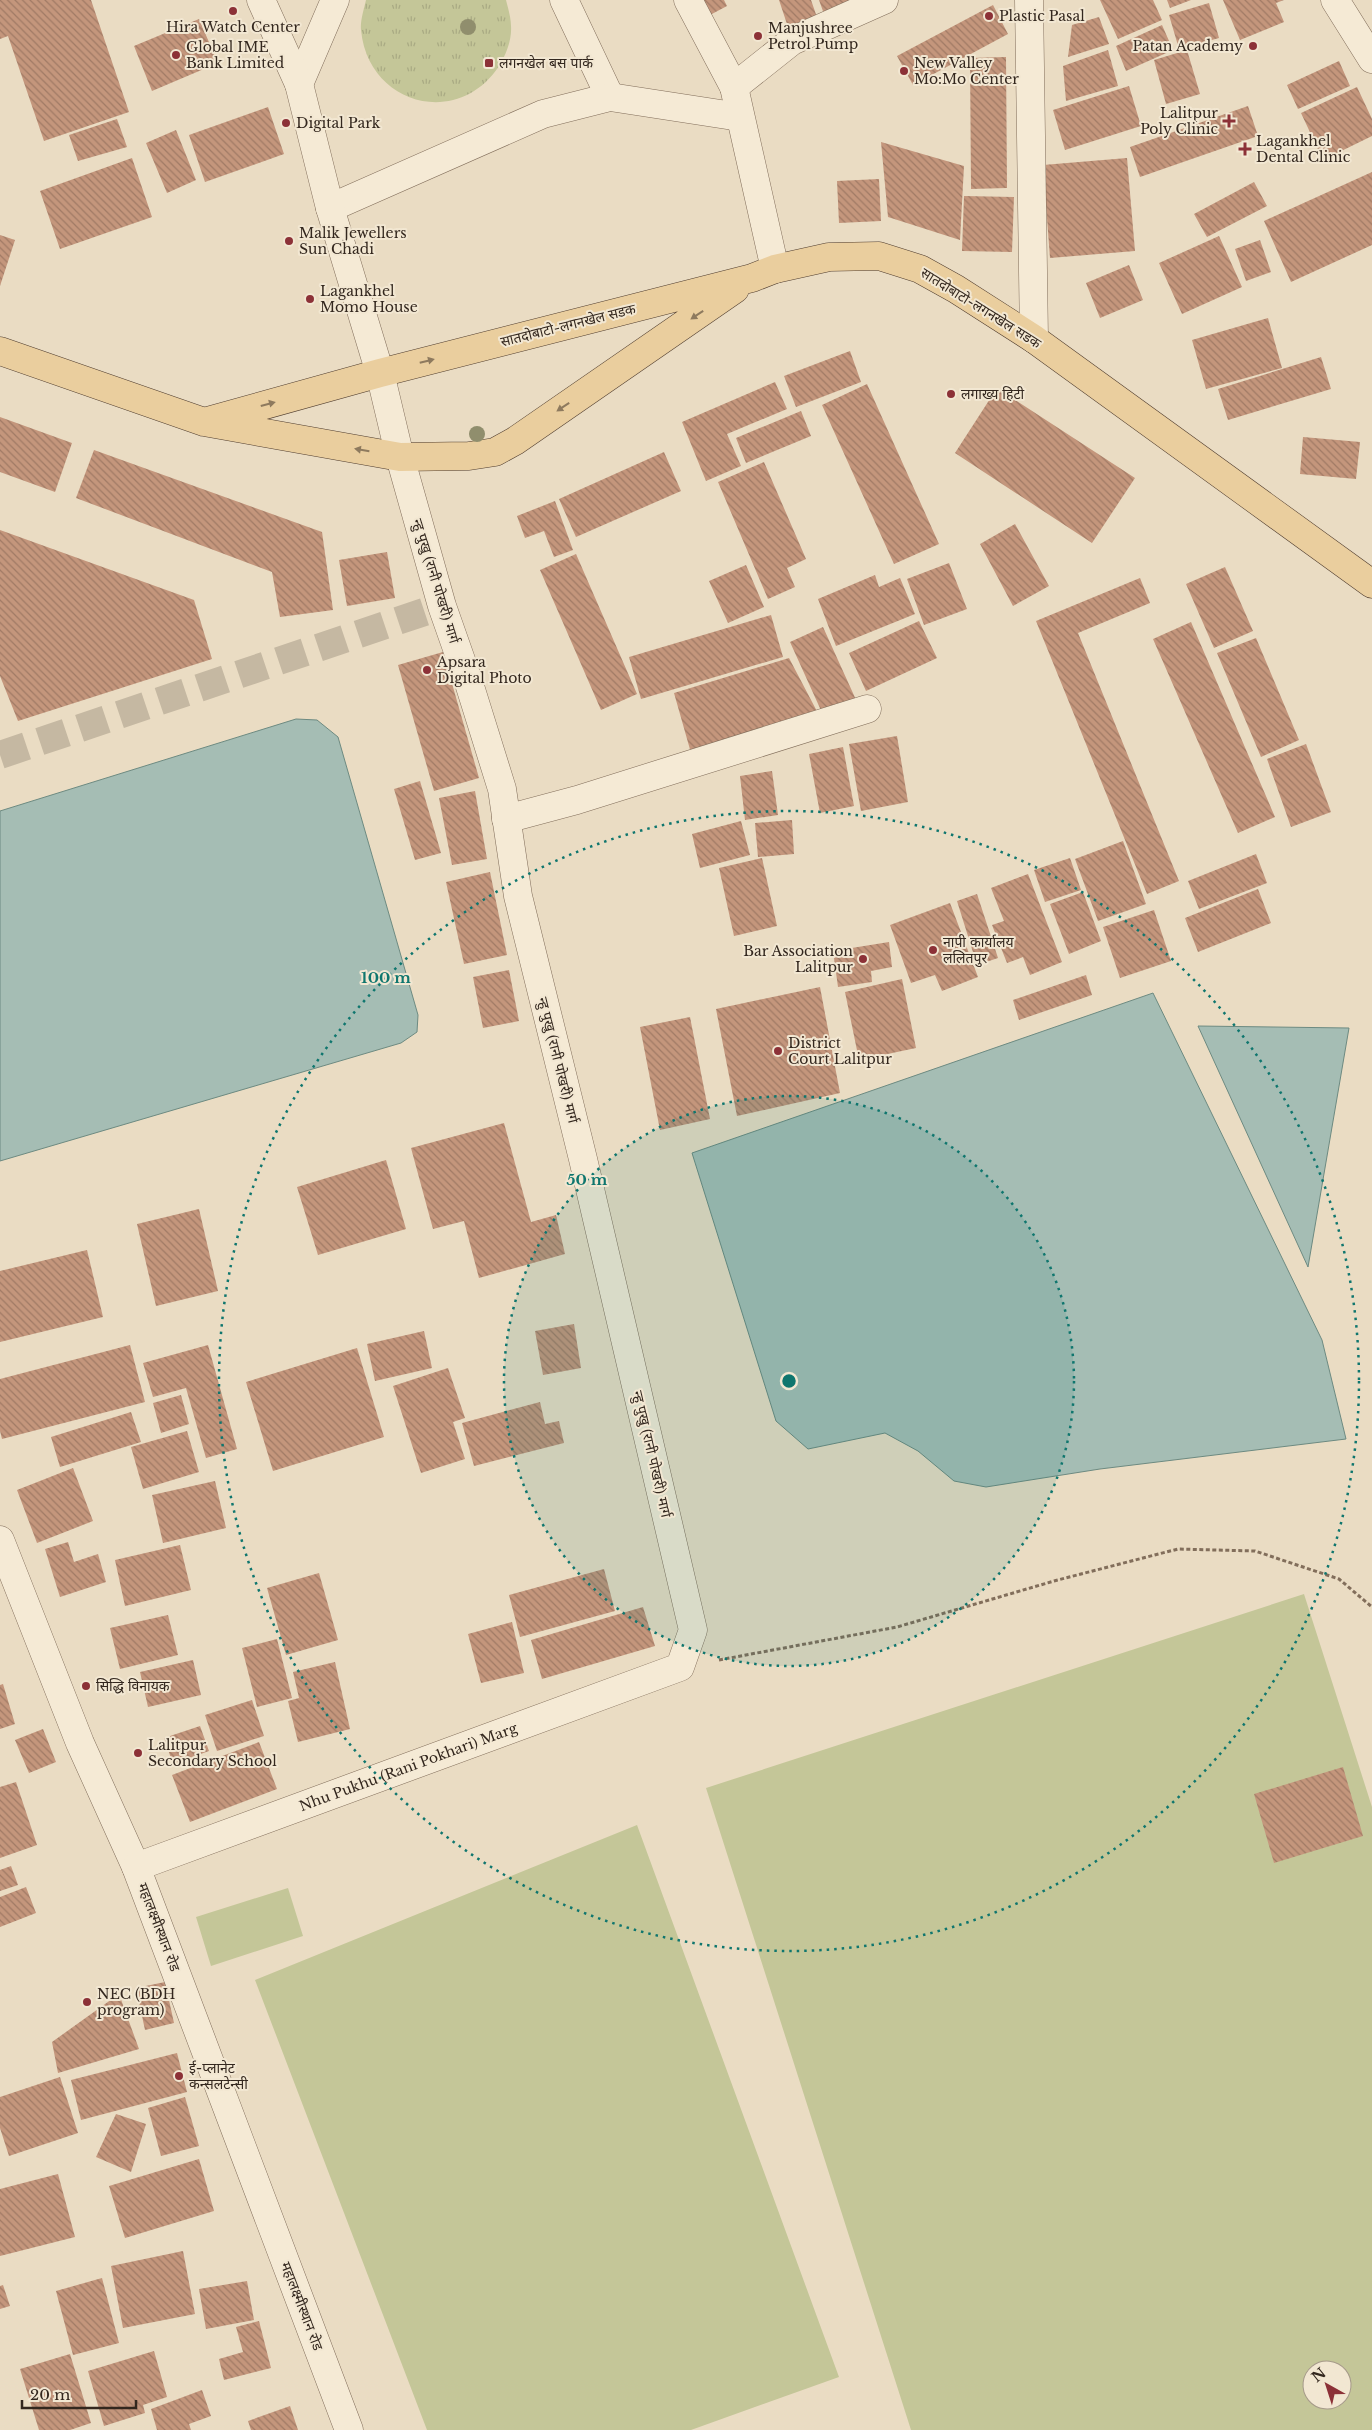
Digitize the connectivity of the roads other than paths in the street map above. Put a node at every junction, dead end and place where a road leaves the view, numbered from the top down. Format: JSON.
{"nodes":[{"id":1,"x":261,"y":0,"type":"edge"},
{"id":2,"x":335,"y":0,"type":"edge"},
{"id":3,"x":564,"y":0,"type":"edge"},
{"id":4,"x":688,"y":0,"type":"edge"},
{"id":5,"x":884,"y":0,"type":"edge"},
{"id":6,"x":1029,"y":0,"type":"edge"},
{"id":7,"x":1335,"y":0,"type":"edge"},
{"id":8,"x":1372,"y":59,"type":"edge"},
{"id":9,"x":299,"y":84,"type":"junction"},
{"id":10,"x":734,"y":87,"type":"junction"},
{"id":11,"x":610,"y":98,"type":"junction"},
{"id":12,"x":740,"y":117,"type":"junction"},
{"id":13,"x":330,"y":208,"type":"junction"},
{"id":14,"x":764,"y":274,"type":"junction"},
{"id":15,"x":1034,"y":339,"type":"junction"},
{"id":16,"x":0,"y":351,"type":"edge"},
{"id":17,"x":380,"y":373,"type":"junction"},
{"id":18,"x":204,"y":422,"type":"junction"},
{"id":19,"x":400,"y":457,"type":"junction"},
{"id":20,"x":1372,"y":584,"type":"edge"},
{"id":21,"x":867,"y":709,"type":"dead end"},
{"id":22,"x":506,"y":819,"type":"junction"},
{"id":23,"x":0,"y":1540,"type":"edge"},
{"id":24,"x":680,"y":1667,"type":"joint"},
{"id":25,"x":136,"y":1867,"type":"junction"},
{"id":26,"x":349,"y":2430,"type":"edge"}],
"edges":[{"from":1,"to":9,"type":"street","name":"न्हु पुखु (रानी पोखरी) मार्ग"},
{"from":2,"to":9,"type":"street"},
{"from":3,"to":11,"type":"street"},
{"from":4,"to":10,"type":"street"},
{"from":5,"to":10,"type":"street"},
{"from":6,"to":15,"type":"street"},
{"from":7,"to":8,"type":"street"},
{"from":9,"to":13,"type":"street","name":"न्हु पुखु (रानी पोखरी) मार्ग"},
{"from":10,"to":12,"type":"street"},
{"from":11,"to":12,"type":"street"},
{"from":11,"to":13,"type":"street"},
{"from":12,"to":14,"type":"street"},
{"from":13,"to":17,"type":"street","name":"न्हु पुखु (रानी पोखरी) मार्ग"},
{"from":14,"to":15,"type":"main road","name":"सातदोबाटो-लगनखेल सडक"},
{"from":17,"to":14,"type":"main road","name":"सातदोबाटो-लगनखेल सडक","one_way":true},
{"from":14,"to":19,"type":"main road","one_way":true},
{"from":15,"to":20,"type":"main road","name":"सातदोबाटो-लगनखेल सडक"},
{"from":16,"to":18,"type":"main road"},
{"from":18,"to":17,"type":"main road","name":"सातदोबाटो-लगनखेल सडक","one_way":true},
{"from":17,"to":19,"type":"street","name":"न्हु पुखु (रानी पोखरी) मार्ग"},
{"from":19,"to":18,"type":"main road","one_way":true},
{"from":19,"to":22,"type":"street","name":"न्हु पुखु (रानी पोखरी) मार्ग"},
{"from":21,"to":22,"type":"street"},
{"from":22,"to":24,"type":"street","name":"न्हु पुखु (रानी पोखरी) मार्ग"},
{"from":23,"to":25,"type":"street","name":"महालक्ष्मीस्थान रोड"},
{"from":24,"to":25,"type":"street","name":"Nhu Pukhu (Rani Pokhari) Marg"},
{"from":25,"to":26,"type":"street","name":"महालक्ष्मीस्थान रोड"}]}
